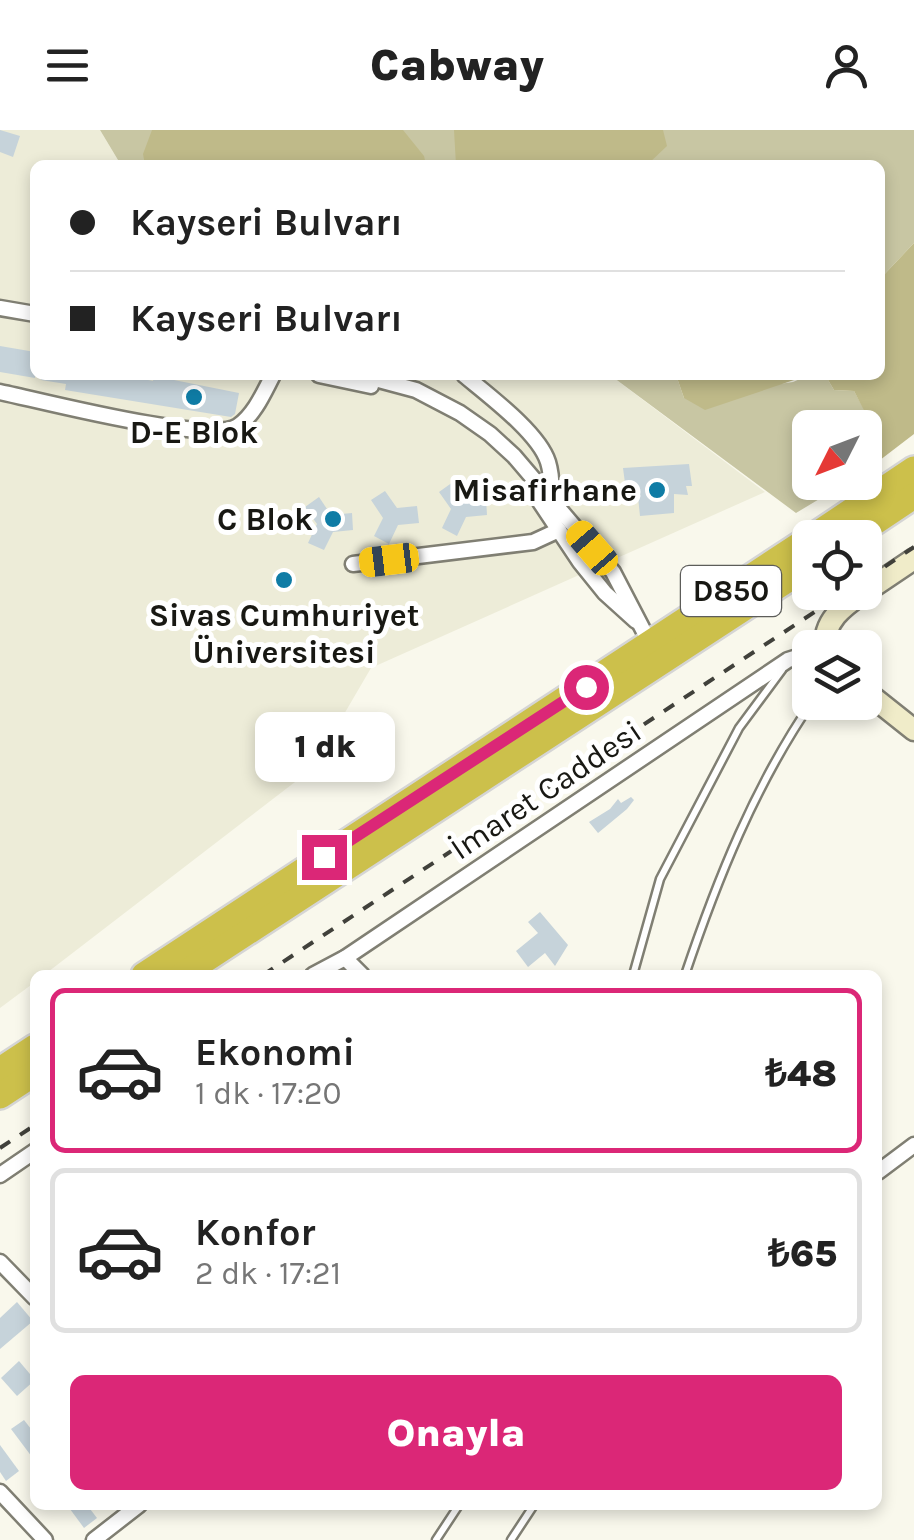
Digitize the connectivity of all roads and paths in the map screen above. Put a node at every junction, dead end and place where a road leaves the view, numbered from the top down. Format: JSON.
{"nodes":[{"id":1,"x":0,"y":308,"type":"edge"},
{"id":2,"x":0,"y":316,"type":"edge"},
{"id":3,"x":30,"y":317,"type":"edge"},
{"id":4,"x":30,"y":318,"type":"edge"},
{"id":5,"x":271,"y":380,"type":"edge"},
{"id":6,"x":341,"y":380,"type":"edge"},
{"id":7,"x":379,"y":380,"type":"edge"},
{"id":8,"x":470,"y":380,"type":"edge"},
{"id":9,"x":0,"y":392,"type":"edge"},
{"id":10,"x":914,"y":469,"type":"edge"},
{"id":11,"x":914,"y":496,"type":"edge"},
{"id":12,"x":552,"y":502,"type":"junction"},
{"id":13,"x":837,"y":520,"type":"edge"},
{"id":14,"x":878,"y":520,"type":"edge"},
{"id":15,"x":559,"y":530,"type":"junction"},
{"id":16,"x":792,"y":550,"type":"edge"},
{"id":17,"x":914,"y":559,"type":"edge"},
{"id":18,"x":353,"y":564,"type":"dead end"},
{"id":19,"x":792,"y":573,"type":"edge"},
{"id":20,"x":882,"y":580,"type":"edge"},
{"id":21,"x":650,"y":644,"type":"junction"},
{"id":22,"x":792,"y":659,"type":"edge"},
{"id":23,"x":788,"y":660,"type":"junction"},
{"id":24,"x":882,"y":705,"type":"edge"},
{"id":25,"x":800,"y":720,"type":"edge"},
{"id":26,"x":914,"y":730,"type":"edge"},
{"id":27,"x":345,"y":958,"type":"junction"},
{"id":28,"x":152,"y":970,"type":"edge"},
{"id":29,"x":189,"y":970,"type":"edge"},
{"id":30,"x":323,"y":970,"type":"edge"},
{"id":31,"x":357,"y":970,"type":"edge"},
{"id":32,"x":634,"y":970,"type":"edge"},
{"id":33,"x":687,"y":970,"type":"edge"},
{"id":34,"x":30,"y":1050,"type":"edge"},
{"id":35,"x":0,"y":1070,"type":"edge"},
{"id":36,"x":30,"y":1076,"type":"edge"},
{"id":37,"x":0,"y":1096,"type":"edge"},
{"id":38,"x":914,"y":1145,"type":"edge"},
{"id":39,"x":30,"y":1154,"type":"edge"},
{"id":40,"x":882,"y":1169,"type":"edge"},
{"id":41,"x":0,"y":1175,"type":"edge"},
{"id":42,"x":0,"y":1262,"type":"edge"},
{"id":43,"x":30,"y":1293,"type":"edge"},
{"id":44,"x":0,"y":1492,"type":"edge"},
{"id":45,"x":133,"y":1510,"type":"edge"},
{"id":46,"x":456,"y":1510,"type":"edge"},
{"id":47,"x":531,"y":1510,"type":"edge"},
{"id":48,"x":46,"y":1540,"type":"edge"},
{"id":49,"x":94,"y":1540,"type":"edge"},
{"id":50,"x":436,"y":1540,"type":"edge"},
{"id":51,"x":511,"y":1540,"type":"edge"}],
"edges":[{"from":1,"to":3,"type":"street"},
{"from":2,"to":4,"type":"street"},
{"from":5,"to":9,"type":"street"},
{"from":6,"to":15,"type":"street"},
{"from":7,"to":12,"type":"street"},
{"from":8,"to":12,"type":"street"},
{"from":10,"to":13,"type":"highway","number":"D850"},
{"from":11,"to":14,"type":"highway"},
{"from":12,"to":21,"type":"street"},
{"from":15,"to":18,"type":"street"},
{"from":15,"to":21,"type":"street"},
{"from":16,"to":21,"type":"highway","number":"D850"},
{"from":17,"to":20,"type":"street"},
{"from":19,"to":21,"type":"highway","number":"D850"},
{"from":21,"to":28,"type":"highway","number":"D850"},
{"from":21,"to":29,"type":"highway","number":"D850"},
{"from":22,"to":23,"type":"street","name":"İmaret Caddesi"},
{"from":23,"to":27,"type":"street","name":"İmaret Caddesi"},
{"from":23,"to":32,"type":"lane"},
{"from":24,"to":26,"type":"street"},
{"from":25,"to":33,"type":"lane"},
{"from":27,"to":30,"type":"street","name":"İmaret Caddesi"},
{"from":27,"to":31,"type":"street"},
{"from":34,"to":35,"type":"highway"},
{"from":36,"to":37,"type":"highway"},
{"from":38,"to":40,"type":"street"},
{"from":39,"to":41,"type":"street"},
{"from":42,"to":43,"type":"street"},
{"from":44,"to":48,"type":"street"},
{"from":45,"to":49,"type":"street"},
{"from":46,"to":50,"type":"lane"},
{"from":47,"to":51,"type":"lane"}]}
